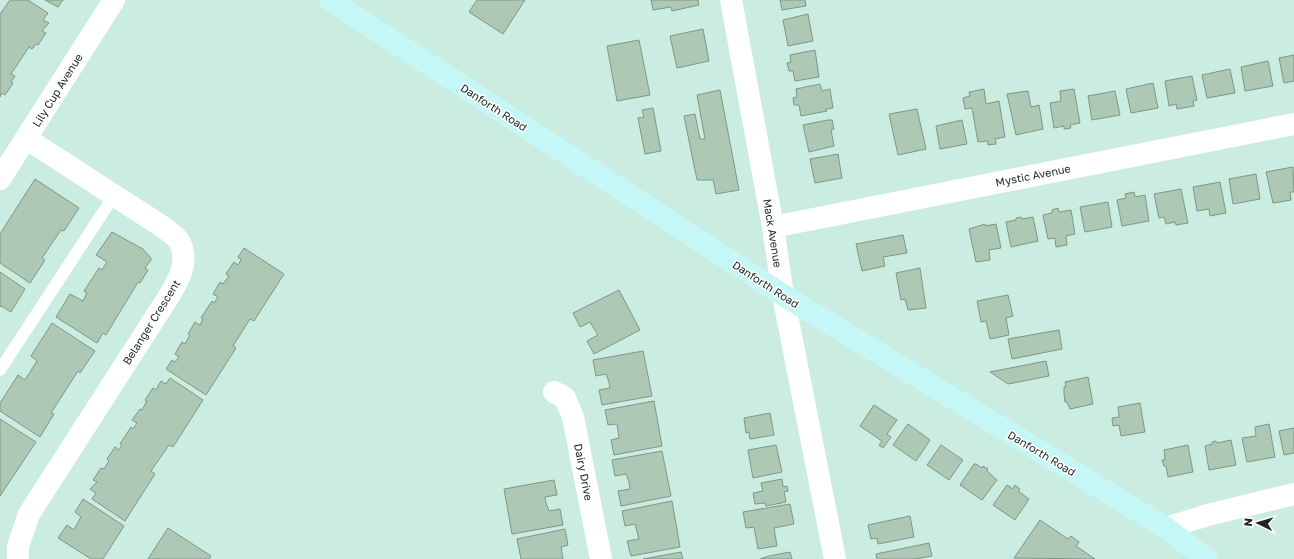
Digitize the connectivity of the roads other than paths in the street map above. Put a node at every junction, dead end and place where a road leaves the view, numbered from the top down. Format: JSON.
{"nodes":[{"id":1,"x":114,"y":0,"type":"edge"},
{"id":2,"x":330,"y":0,"type":"edge"},
{"id":3,"x":731,"y":0,"type":"edge"},
{"id":4,"x":1294,"y":124,"type":"edge"},
{"id":5,"x":27,"y":138,"type":"junction"},
{"id":6,"x":0,"y":179,"type":"edge"},
{"id":7,"x":115,"y":194,"type":"junction"},
{"id":8,"x":773,"y":227,"type":"junction"},
{"id":9,"x":783,"y":296,"type":"junction"},
{"id":10,"x":0,"y":370,"type":"edge"},
{"id":11,"x":554,"y":392,"type":"dead end"},
{"id":12,"x":1294,"y":494,"type":"edge"},
{"id":13,"x":1166,"y":528,"type":"junction"},
{"id":14,"x":18,"y":559,"type":"edge"},
{"id":15,"x":601,"y":559,"type":"edge"},
{"id":16,"x":834,"y":559,"type":"edge"},
{"id":17,"x":1207,"y":559,"type":"edge"}],
"edges":[{"from":1,"to":5,"type":"street","name":"Lily Cup Avenue"},
{"from":2,"to":9,"type":"main road","name":"Danforth Road"},
{"from":3,"to":8,"type":"street","name":"Mack Avenue"},
{"from":4,"to":8,"type":"street","name":"Mystic Avenue"},
{"from":5,"to":6,"type":"street","name":"Lily Cup Avenue"},
{"from":5,"to":7,"type":"street","name":"Belanger Crescent"},
{"from":7,"to":10,"type":"lane"},
{"from":7,"to":14,"type":"street","name":"Belanger Crescent"},
{"from":8,"to":9,"type":"street","name":"Mack Avenue"},
{"from":9,"to":13,"type":"main road","name":"Danforth Road"},
{"from":9,"to":16,"type":"street","name":"Mack Avenue"},
{"from":11,"to":15,"type":"street","name":"Dairy Drive"},
{"from":12,"to":13,"type":"street"},
{"from":13,"to":17,"type":"main road","name":"Danforth Road"}]}
